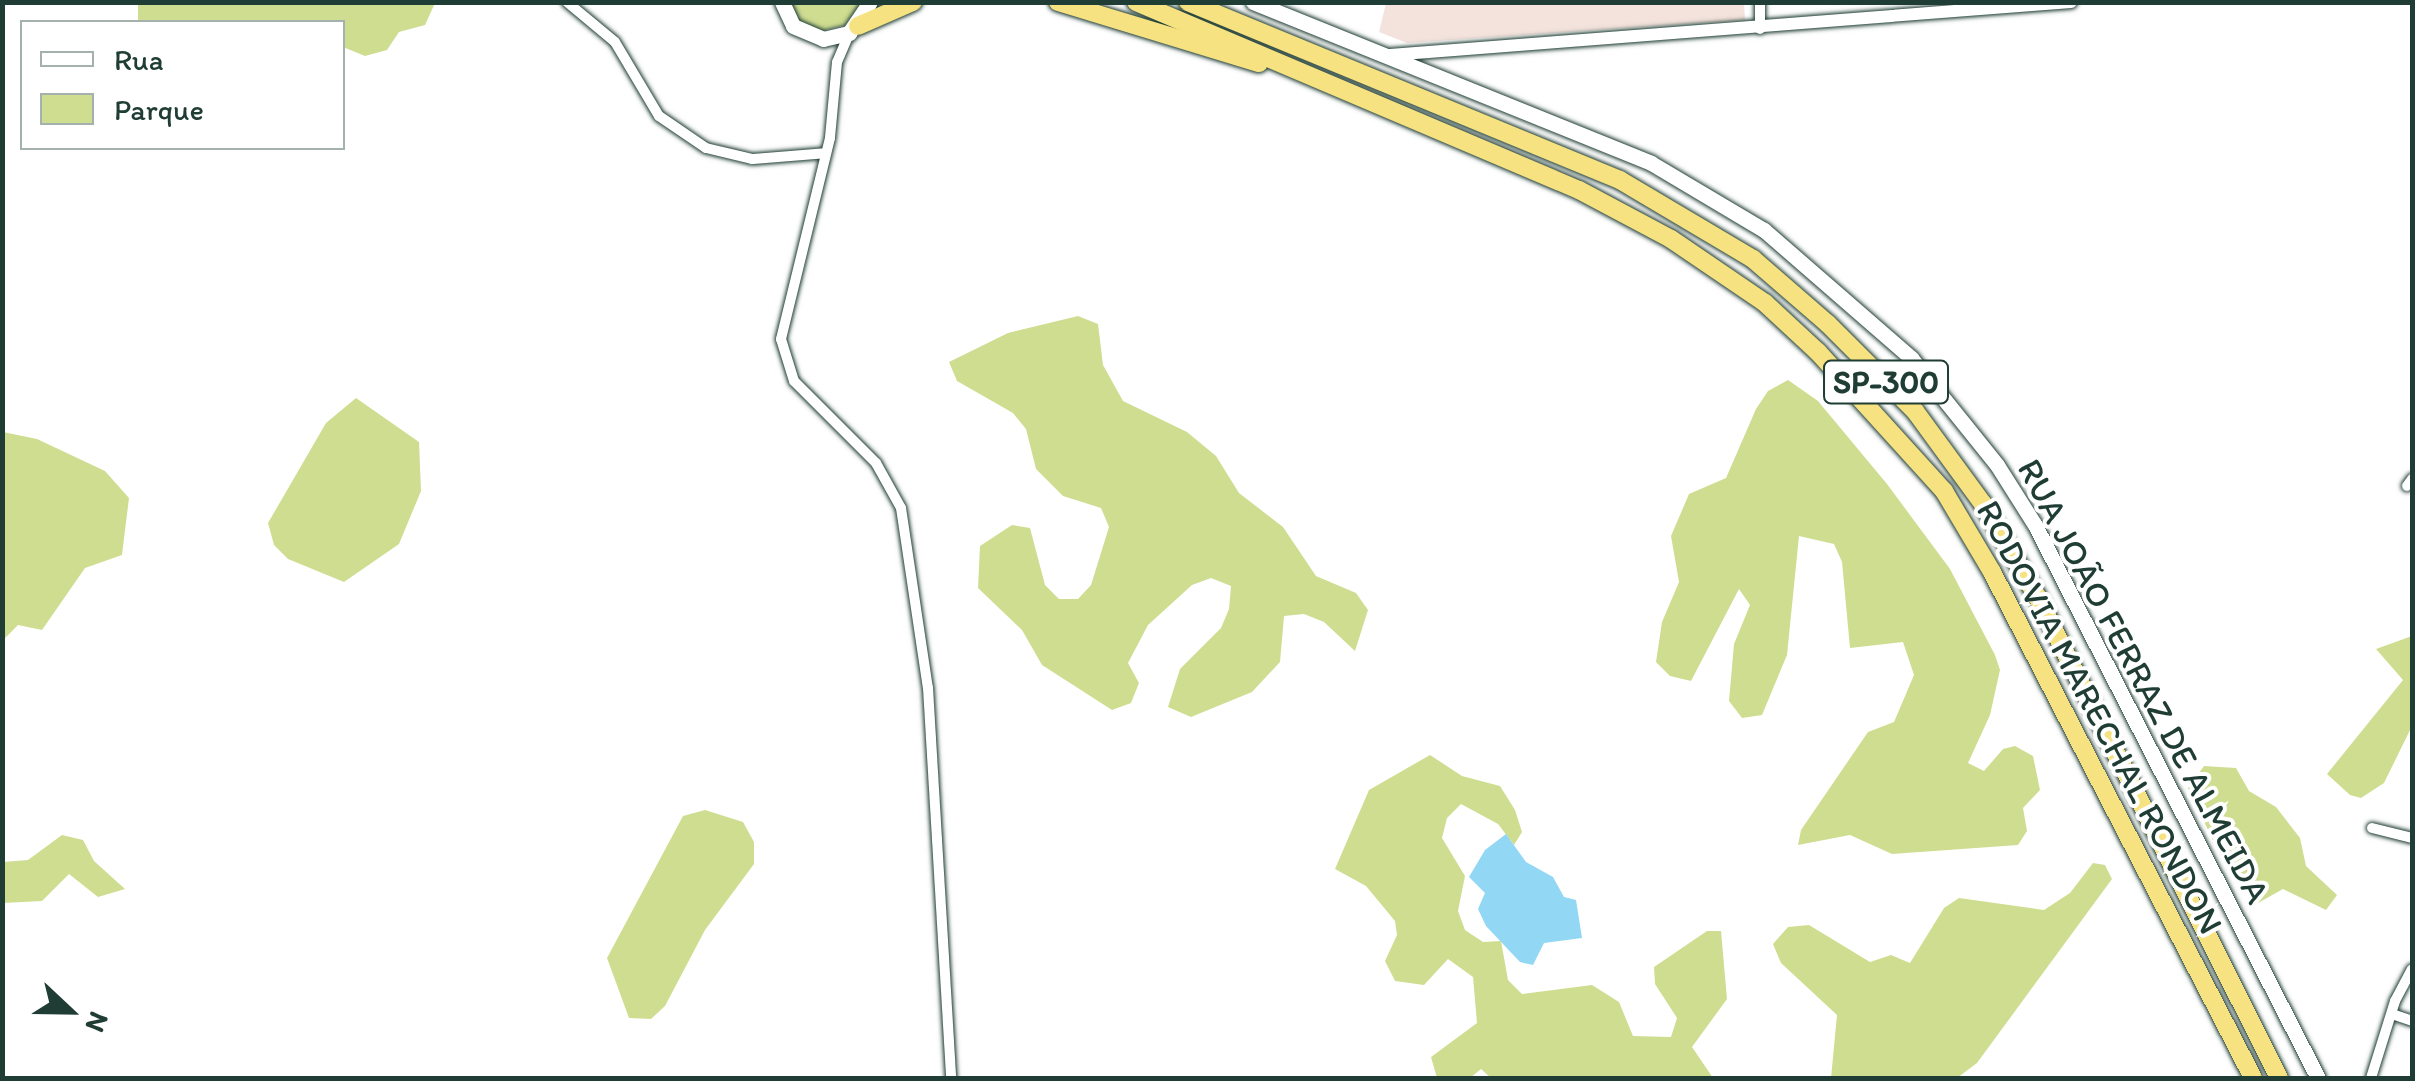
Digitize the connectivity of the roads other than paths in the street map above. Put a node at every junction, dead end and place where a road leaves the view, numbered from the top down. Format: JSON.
{"nodes":[{"id":1,"x":567,"y":2,"type":"edge"},
{"id":2,"x":782,"y":2,"type":"edge"},
{"id":3,"x":870,"y":2,"type":"edge"},
{"id":4,"x":913,"y":2,"type":"edge"},
{"id":5,"x":1058,"y":2,"type":"edge"},
{"id":6,"x":1136,"y":2,"type":"edge"},
{"id":7,"x":1188,"y":2,"type":"edge"},
{"id":8,"x":1253,"y":2,"type":"edge"},
{"id":9,"x":1760,"y":2,"type":"edge"},
{"id":10,"x":2072,"y":2,"type":"edge"},
{"id":11,"x":2053,"y":4,"type":"edge"},
{"id":12,"x":1760,"y":29,"type":"junction"},
{"id":13,"x":853,"y":30,"type":"junction"},
{"id":14,"x":823,"y":40,"type":"junction"},
{"id":15,"x":1378,"y":55,"type":"junction"},
{"id":16,"x":836,"y":62,"type":"junction"},
{"id":17,"x":1329,"y":79,"type":"junction"},
{"id":18,"x":826,"y":153,"type":"junction"},
{"id":19,"x":2372,"y":828,"type":"dead end"},
{"id":20,"x":2412,"y":838,"type":"edge"},
{"id":21,"x":2412,"y":969,"type":"edge"},
{"id":22,"x":2392,"y":1014,"type":"junction"},
{"id":23,"x":2412,"y":1021,"type":"edge"},
{"id":24,"x":2250,"y":1077,"type":"edge"},
{"id":25,"x":951,"y":1078,"type":"edge"},
{"id":26,"x":2279,"y":1078,"type":"edge"},
{"id":27,"x":2318,"y":1078,"type":"edge"},
{"id":28,"x":2372,"y":1078,"type":"edge"}],
"edges":[{"from":1,"to":18,"type":"street"},
{"from":2,"to":14,"type":"main road"},
{"from":3,"to":13,"type":"main road"},
{"from":4,"to":13,"type":"highway"},
{"from":5,"to":17,"type":"highway"},
{"from":6,"to":17,"type":"highway","name":"RODOVIA MARECHAL RONDON","number":"SP-300"},
{"from":7,"to":26,"type":"highway","name":"RODOVIA MARECHAL RONDON","number":"SP-300"},
{"from":8,"to":15,"type":"main road","name":"RUA JOÃO FERRAZ DE ALMEIDA"},
{"from":9,"to":12,"type":"street"},
{"from":10,"to":11,"type":"street"},
{"from":11,"to":12,"type":"street"},
{"from":12,"to":15,"type":"street"},
{"from":13,"to":14,"type":"main road"},
{"from":13,"to":16,"type":"street"},
{"from":14,"to":16,"type":"street"},
{"from":15,"to":27,"type":"main road","name":"RUA JOÃO FERRAZ DE ALMEIDA"},
{"from":16,"to":18,"type":"street"},
{"from":17,"to":24,"type":"highway","name":"RODOVIA MARECHAL RONDON","number":"SP-300"},
{"from":18,"to":25,"type":"street"},
{"from":19,"to":20,"type":"street"},
{"from":21,"to":22,"type":"street"},
{"from":22,"to":23,"type":"street"},
{"from":22,"to":28,"type":"street"}]}
